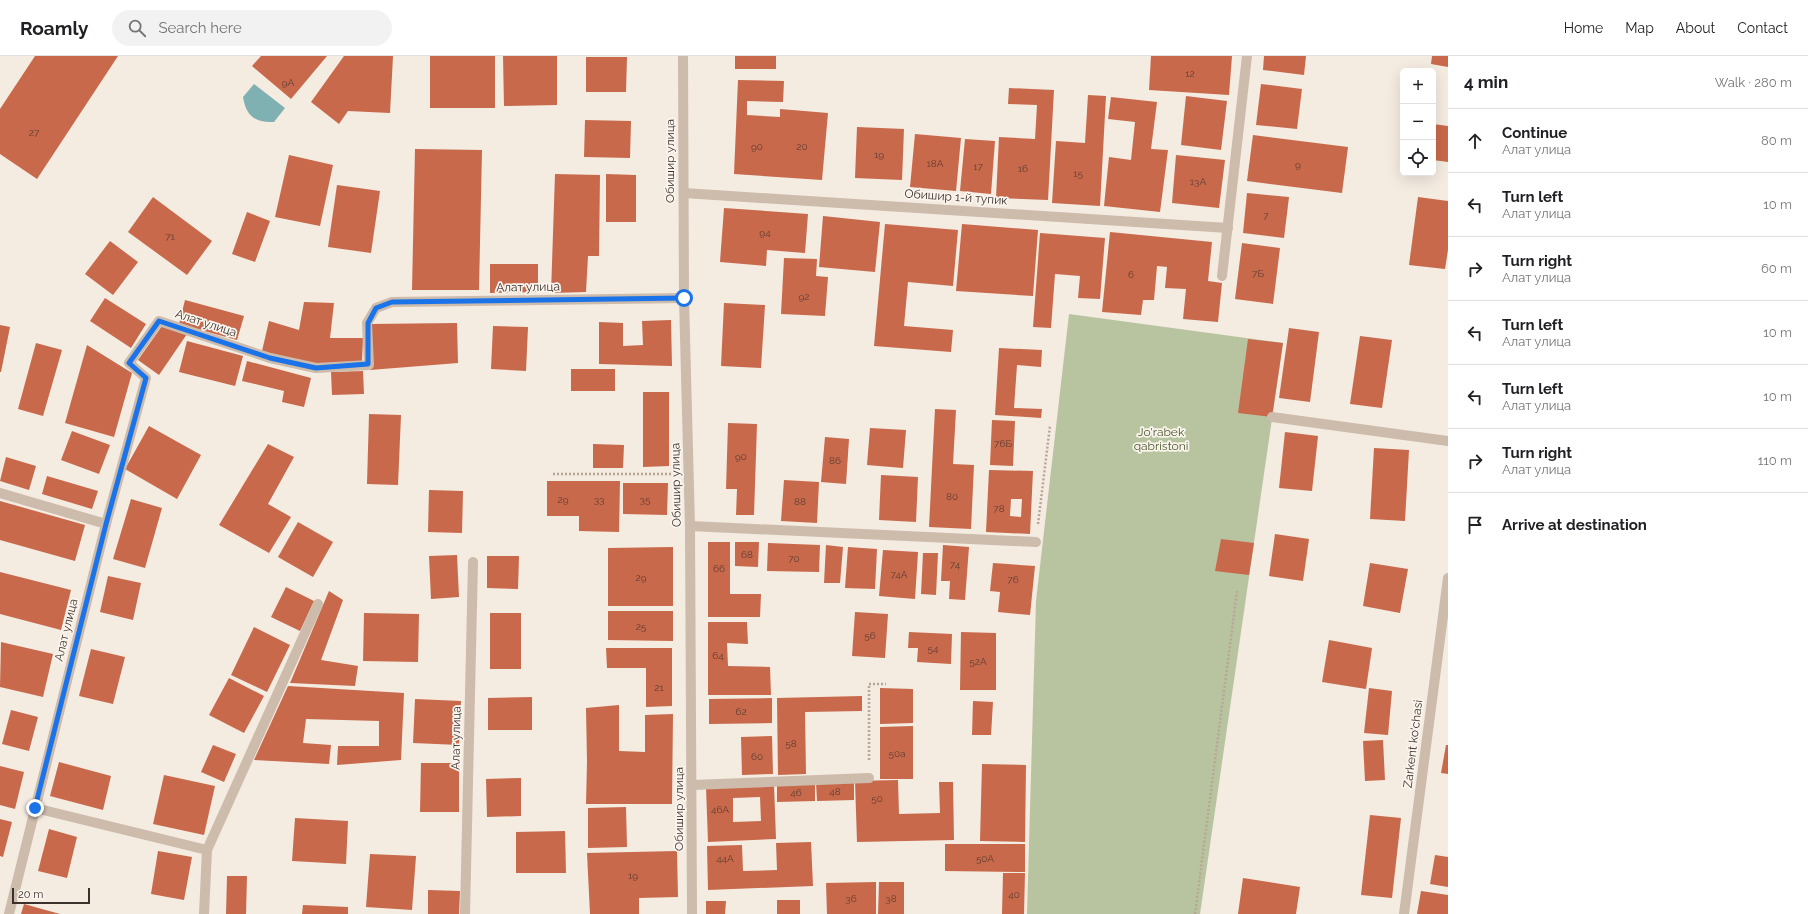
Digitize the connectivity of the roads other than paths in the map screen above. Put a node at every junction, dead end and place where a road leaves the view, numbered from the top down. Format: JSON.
{"nodes":[{"id":1,"x":683,"y":56,"type":"edge"},
{"id":2,"x":1247,"y":56,"type":"edge"},
{"id":3,"x":684,"y":193,"type":"junction"},
{"id":4,"x":1228,"y":228,"type":"junction"},
{"id":5,"x":1222,"y":276,"type":"dead end"},
{"id":6,"x":684,"y":298,"type":"junction"},
{"id":7,"x":1272,"y":417,"type":"dead end"},
{"id":8,"x":1448,"y":440,"type":"edge"},
{"id":9,"x":0,"y":493,"type":"edge"},
{"id":10,"x":106,"y":524,"type":"junction"},
{"id":11,"x":690,"y":526,"type":"junction"},
{"id":12,"x":1036,"y":542,"type":"road end"},
{"id":13,"x":473,"y":562,"type":"dead end"},
{"id":14,"x":1448,"y":578,"type":"edge"},
{"id":15,"x":318,"y":604,"type":"dead end"},
{"id":16,"x":869,"y":778,"type":"road end"},
{"id":17,"x":692,"y":785,"type":"junction"},
{"id":18,"x":35,"y":808,"type":"junction"},
{"id":19,"x":207,"y":850,"type":"junction"},
{"id":20,"x":9,"y":914,"type":"edge"},
{"id":21,"x":204,"y":914,"type":"edge"},
{"id":22,"x":465,"y":914,"type":"edge"},
{"id":23,"x":692,"y":914,"type":"edge"},
{"id":24,"x":1404,"y":914,"type":"edge"}],
"edges":[{"from":1,"to":3,"type":"street","name":"Обишир улица"},
{"from":2,"to":4,"type":"street"},
{"from":3,"to":4,"type":"street","name":"Обишир 1-й тупик"},
{"from":3,"to":6,"type":"street","name":"Обишир улица"},
{"from":4,"to":5,"type":"street"},
{"from":6,"to":10,"type":"street","name":"Алат улица"},
{"from":6,"to":11,"type":"street","name":"Обишир улица"},
{"from":7,"to":8,"type":"street"},
{"from":9,"to":10,"type":"street"},
{"from":10,"to":18,"type":"street","name":"Алат улица"},
{"from":11,"to":12,"type":"street"},
{"from":11,"to":17,"type":"street","name":"Обишир улица"},
{"from":13,"to":22,"type":"street","name":"Алат улица"},
{"from":14,"to":24,"type":"street","name":"Zarkent ko'chasi"},
{"from":15,"to":19,"type":"street"},
{"from":16,"to":17,"type":"street"},
{"from":17,"to":23,"type":"street","name":"Обишир улица"},
{"from":18,"to":19,"type":"street"},
{"from":18,"to":20,"type":"street","name":"Алат улица"},
{"from":19,"to":21,"type":"street"}]}
